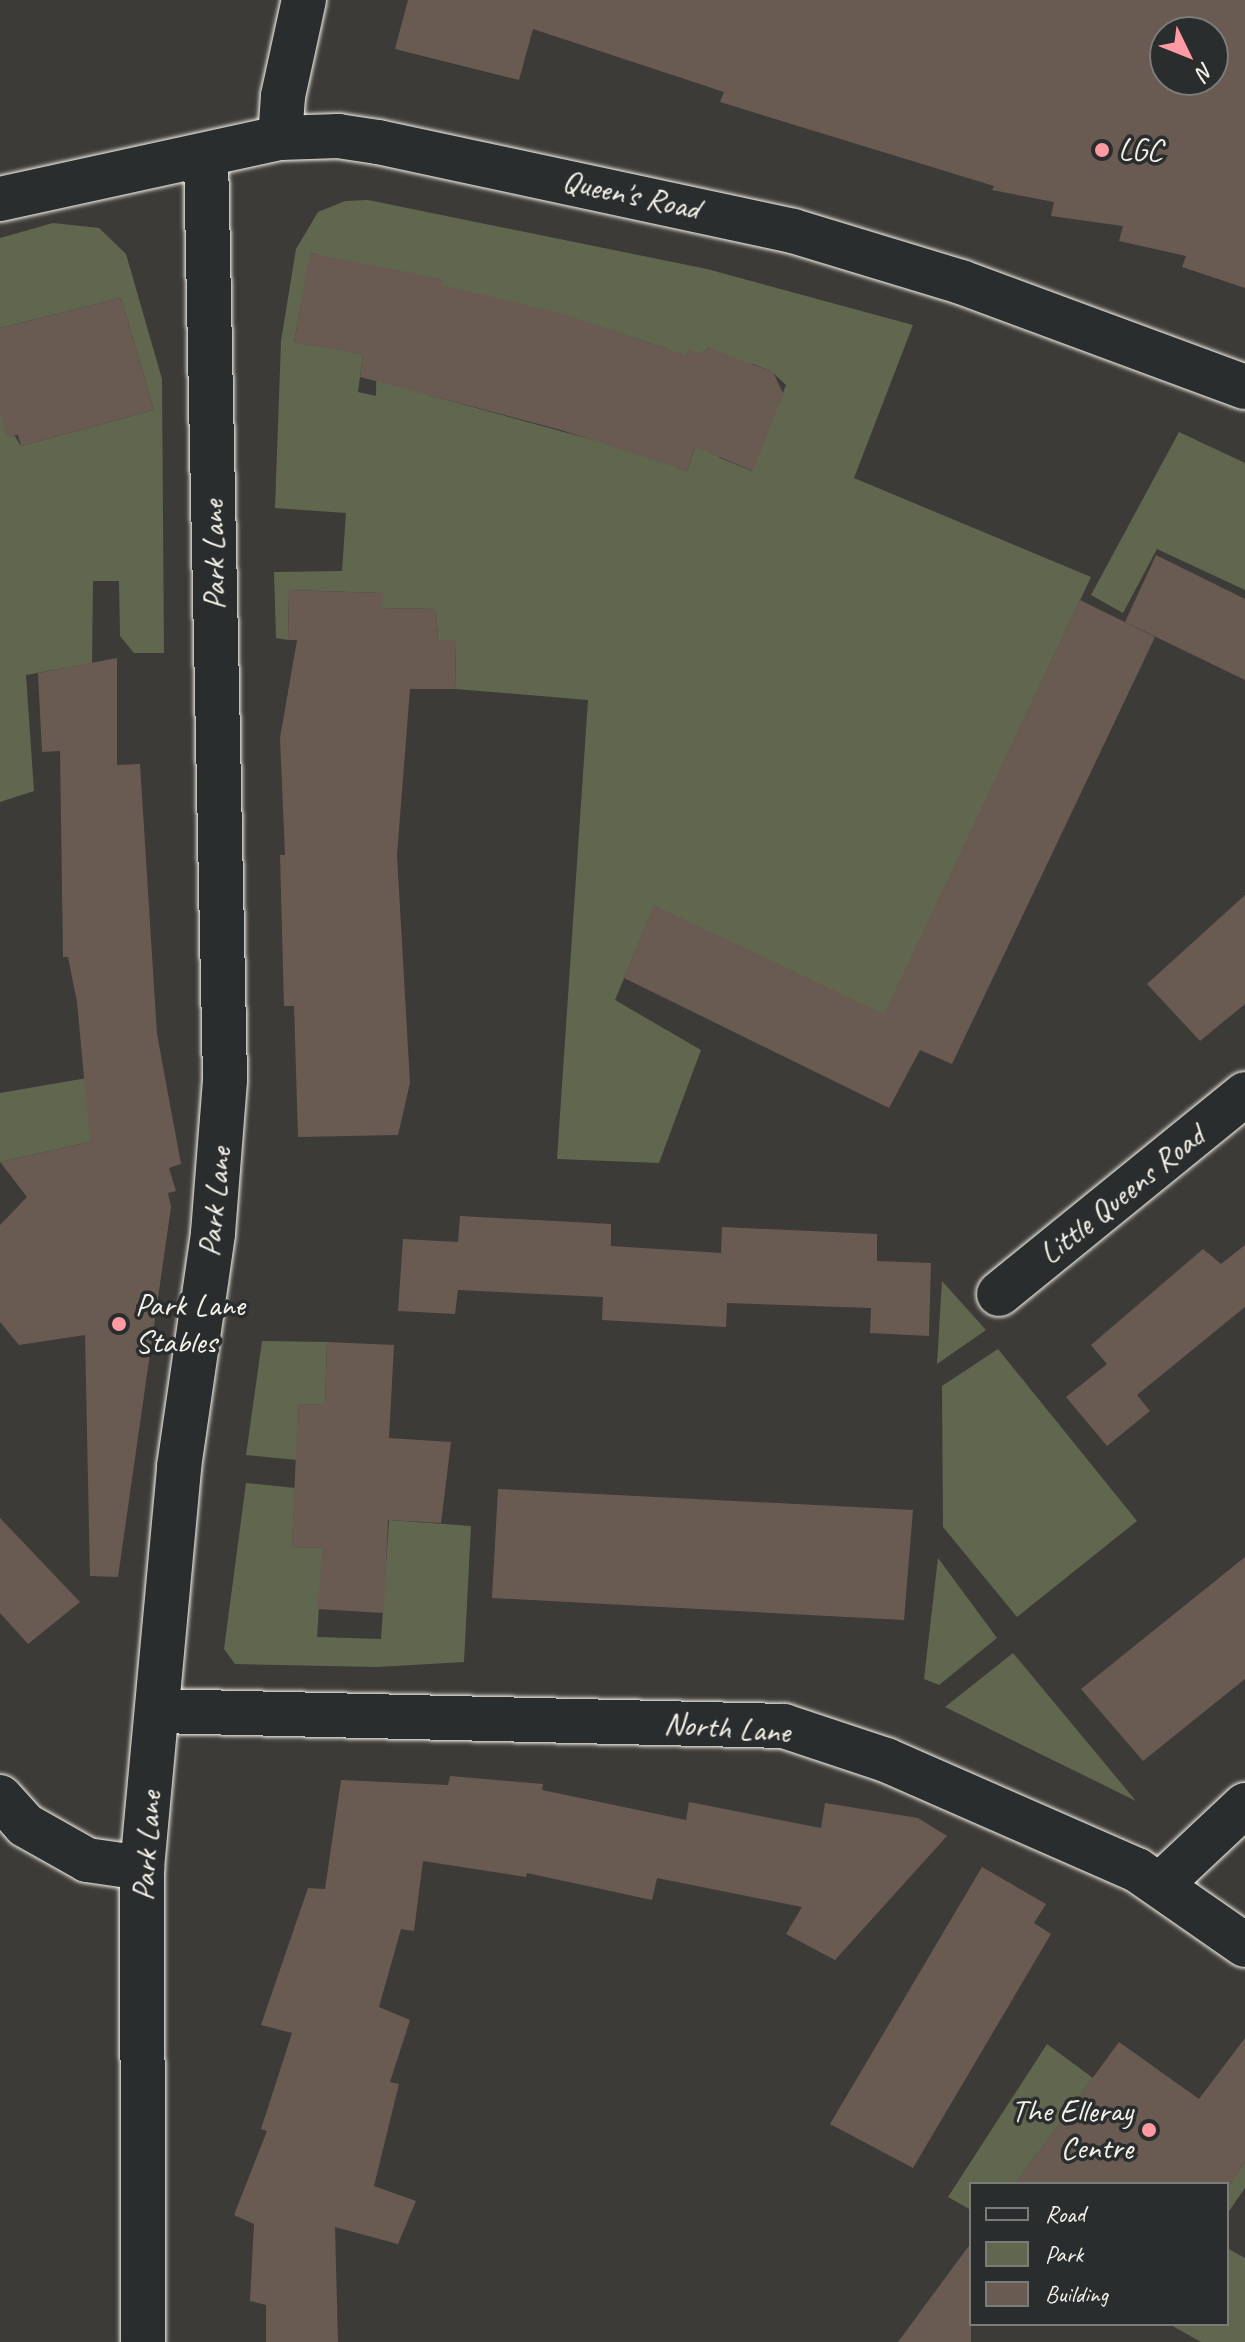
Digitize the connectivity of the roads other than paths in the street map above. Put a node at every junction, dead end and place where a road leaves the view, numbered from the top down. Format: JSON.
{"nodes":[{"id":1,"x":304,"y":0,"type":"edge"},
{"id":2,"x":280,"y":138,"type":"junction"},
{"id":3,"x":206,"y":155,"type":"junction"},
{"id":4,"x":0,"y":199,"type":"edge"},
{"id":5,"x":1245,"y":387,"type":"edge"},
{"id":6,"x":1245,"y":1094,"type":"edge"},
{"id":7,"x":999,"y":1294,"type":"dead end"},
{"id":8,"x":158,"y":1711,"type":"junction"},
{"id":9,"x":0,"y":1797,"type":"edge"},
{"id":10,"x":1245,"y":1805,"type":"edge"},
{"id":11,"x":142,"y":1868,"type":"junction"},
{"id":12,"x":1162,"y":1883,"type":"junction"},
{"id":13,"x":1245,"y":1945,"type":"edge"},
{"id":14,"x":143,"y":2342,"type":"edge"}],
"edges":[{"from":1,"to":2,"type":"street"},
{"from":2,"to":3,"type":"street","name":"Queen's Road"},
{"from":2,"to":5,"type":"street","name":"Queen's Road"},
{"from":3,"to":4,"type":"street","name":"Queen's Road"},
{"from":3,"to":8,"type":"street","name":"Park Lane"},
{"from":6,"to":7,"type":"street","name":"Little Queens Road"},
{"from":8,"to":11,"type":"street","name":"Park Lane"},
{"from":8,"to":12,"type":"street","name":"North Lane"},
{"from":9,"to":11,"type":"street"},
{"from":10,"to":12,"type":"street"},
{"from":11,"to":14,"type":"street","name":"Park Lane"},
{"from":12,"to":13,"type":"street","name":"North Lane"}]}
